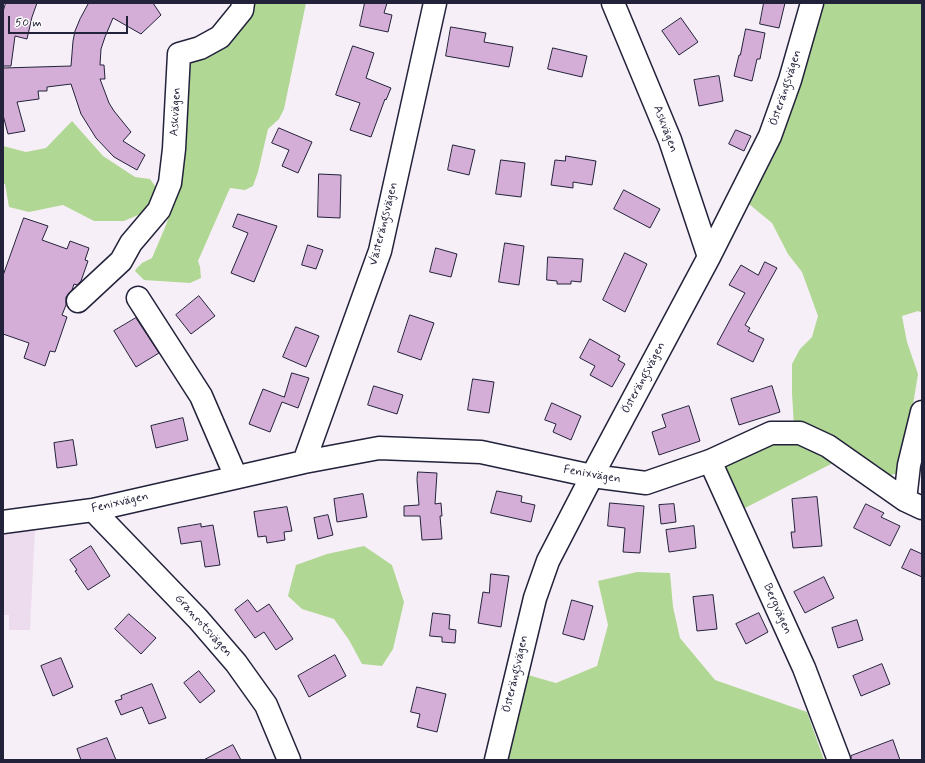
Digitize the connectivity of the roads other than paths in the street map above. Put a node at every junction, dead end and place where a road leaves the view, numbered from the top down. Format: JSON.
{"nodes":[{"id":1,"x":244,"y":3,"type":"edge"},
{"id":2,"x":435,"y":3,"type":"edge"},
{"id":3,"x":613,"y":3,"type":"edge"},
{"id":4,"x":812,"y":3,"type":"edge"},
{"id":5,"x":709,"y":257,"type":"junction"},
{"id":6,"x":138,"y":298,"type":"dead end"},
{"id":7,"x":78,"y":301,"type":"dead end"},
{"id":8,"x":922,"y":412,"type":"edge"},
{"id":9,"x":710,"y":461,"type":"junction"},
{"id":10,"x":304,"y":462,"type":"junction"},
{"id":11,"x":592,"y":476,"type":"junction"},
{"id":12,"x":236,"y":477,"type":"junction"},
{"id":13,"x":914,"y":504,"type":"edge"},
{"id":14,"x":93,"y":510,"type":"junction"},
{"id":15,"x":3,"y":522,"type":"edge"},
{"id":16,"x":289,"y":760,"type":"edge"},
{"id":17,"x":496,"y":760,"type":"edge"},
{"id":18,"x":839,"y":760,"type":"edge"}],
"edges":[{"from":1,"to":7,"type":"street","name":"Askvägen"},
{"from":2,"to":10,"type":"street","name":"Västerängsvägen"},
{"from":3,"to":5,"type":"street","name":"Askvägen"},
{"from":4,"to":5,"type":"street","name":"Österängsvägen"},
{"from":5,"to":11,"type":"street","name":"Österängsvägen"},
{"from":6,"to":12,"type":"street"},
{"from":8,"to":13,"type":"street"},
{"from":9,"to":11,"type":"street","name":"Fenixvägen"},
{"from":9,"to":13,"type":"street","name":"Fenixvägen"},
{"from":9,"to":18,"type":"street","name":"Bergvägen"},
{"from":10,"to":11,"type":"street","name":"Fenixvägen"},
{"from":10,"to":12,"type":"street","name":"Fenixvägen"},
{"from":11,"to":17,"type":"street","name":"Österängsvägen"},
{"from":12,"to":14,"type":"street","name":"Fenixvägen"},
{"from":14,"to":15,"type":"street","name":"Fenixvägen"},
{"from":14,"to":16,"type":"street","name":"Granrotsvägen"}]}
